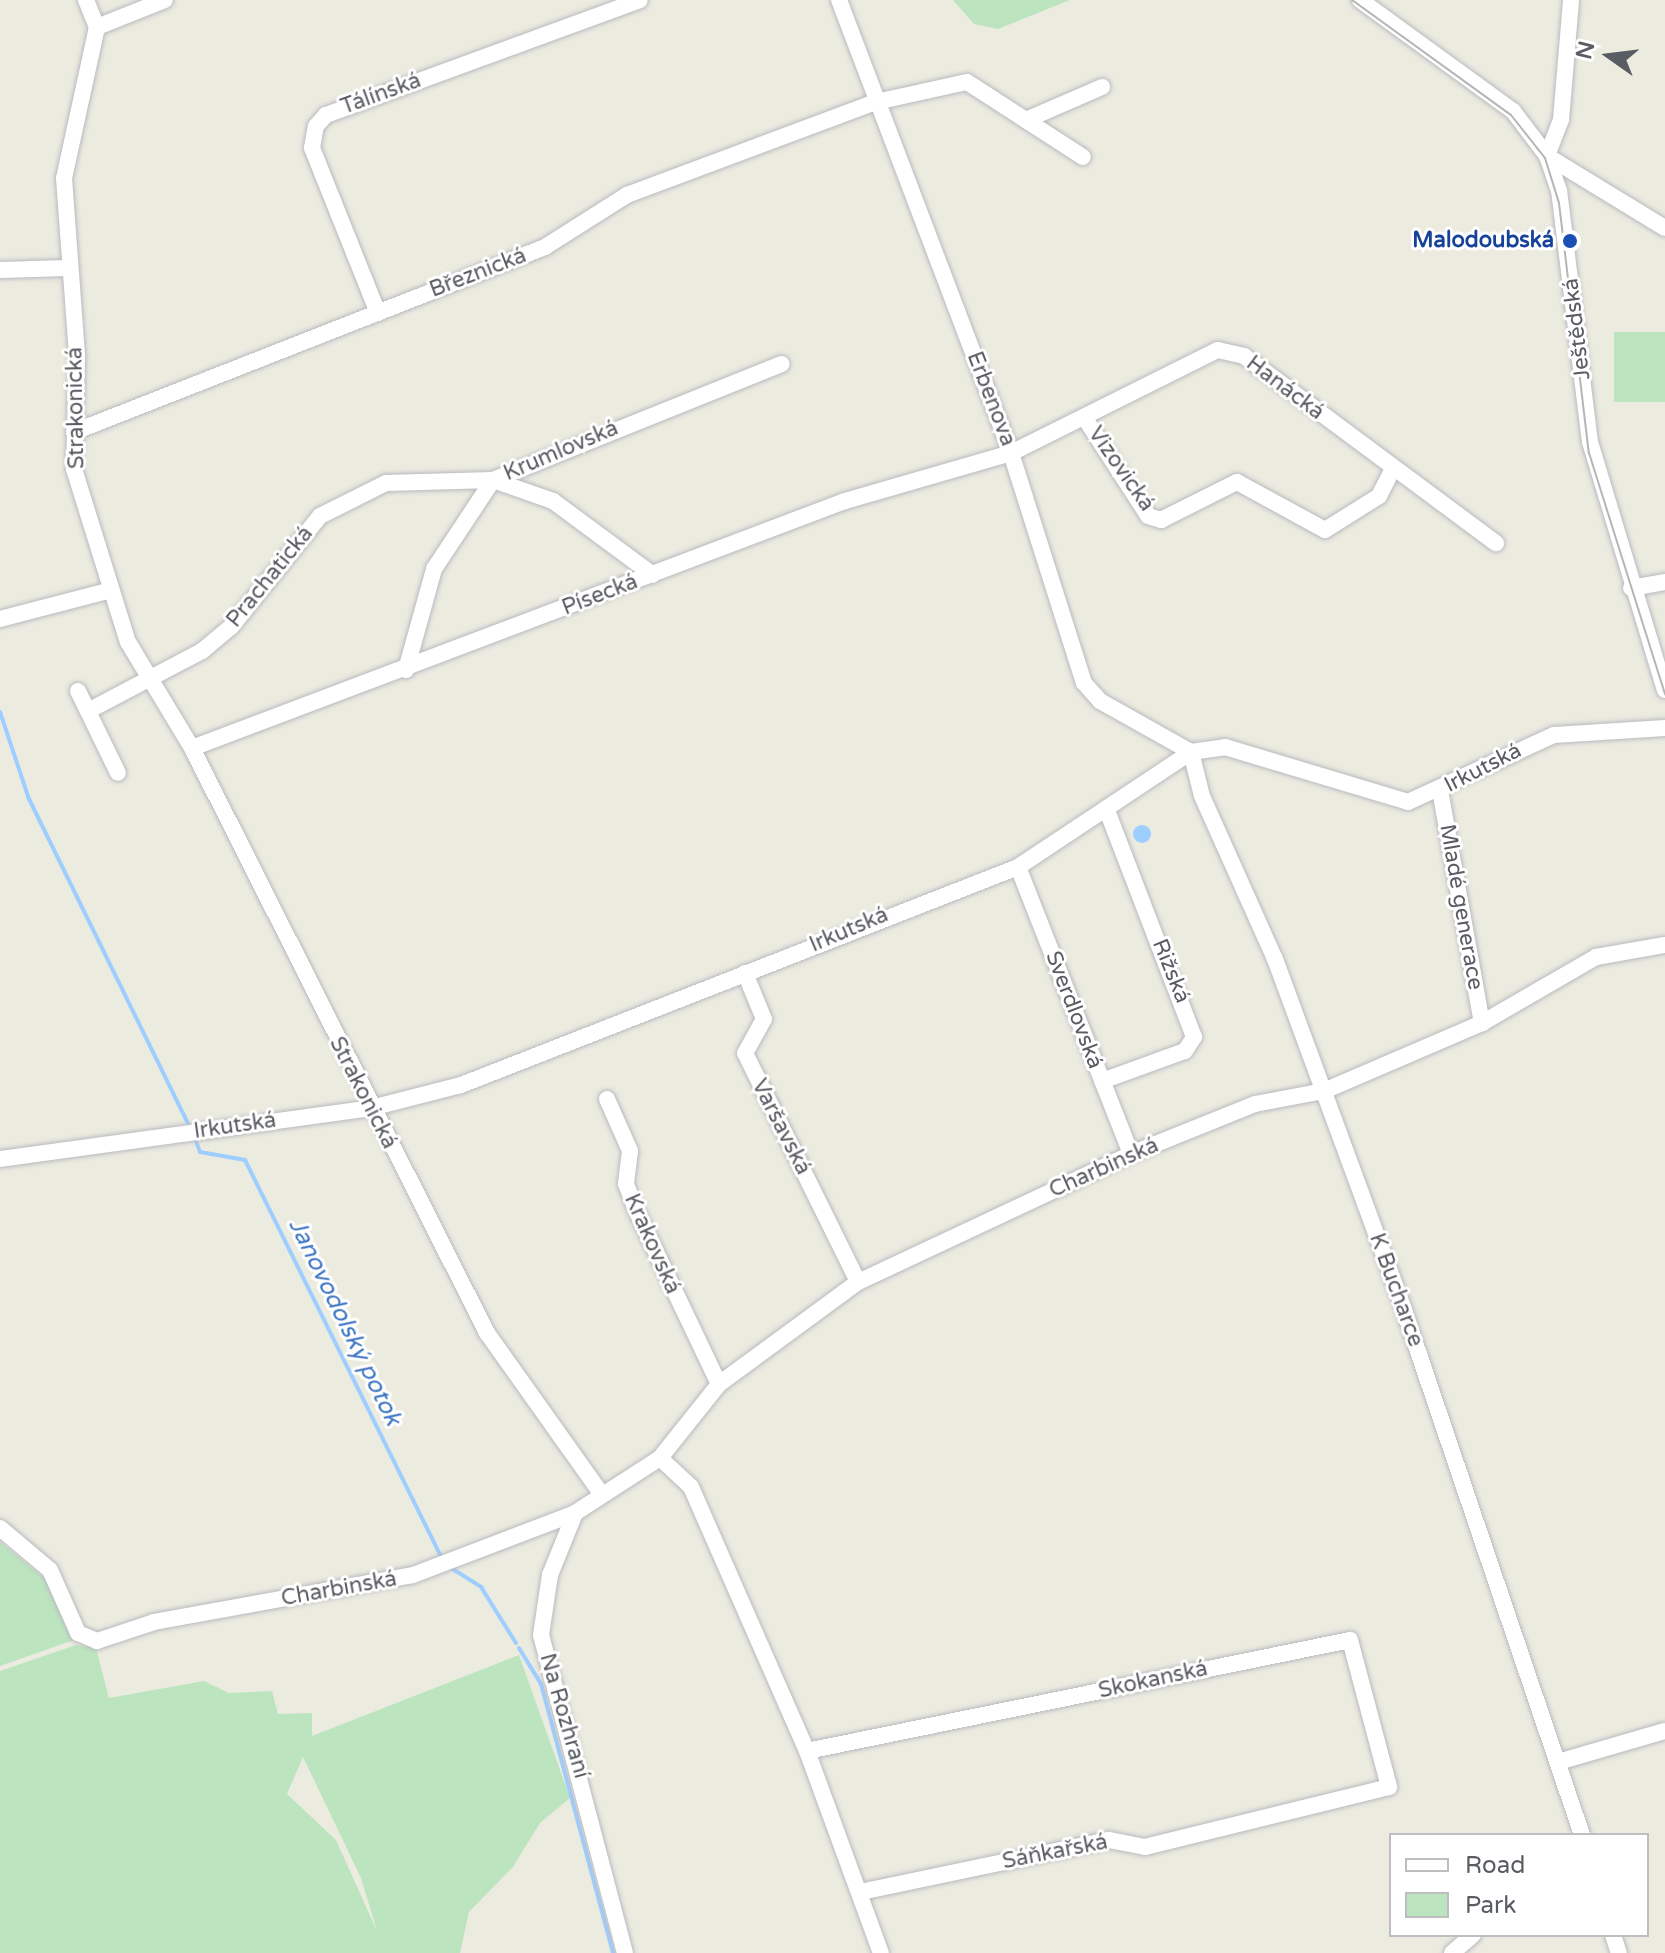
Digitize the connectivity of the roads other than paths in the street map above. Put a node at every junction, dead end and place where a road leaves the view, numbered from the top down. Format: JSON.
{"nodes":[{"id":1,"x":86,"y":0,"type":"edge"},
{"id":2,"x":165,"y":0,"type":"edge"},
{"id":3,"x":640,"y":0,"type":"edge"},
{"id":4,"x":839,"y":0,"type":"edge"},
{"id":5,"x":1360,"y":0,"type":"edge"},
{"id":6,"x":1571,"y":0,"type":"edge"},
{"id":7,"x":97,"y":27,"type":"junction"},
{"id":8,"x":1102,"y":87,"type":"dead end"},
{"id":9,"x":876,"y":102,"type":"junction"},
{"id":10,"x":1026,"y":120,"type":"junction"},
{"id":11,"x":1547,"y":156,"type":"junction"},
{"id":12,"x":1083,"y":157,"type":"dead end"},
{"id":13,"x":1665,"y":228,"type":"edge"},
{"id":14,"x":68,"y":268,"type":"junction"},
{"id":15,"x":0,"y":270,"type":"edge"},
{"id":16,"x":378,"y":313,"type":"junction"},
{"id":17,"x":782,"y":364,"type":"dead end"},
{"id":18,"x":1086,"y":420,"type":"junction"},
{"id":19,"x":74,"y":432,"type":"junction"},
{"id":20,"x":1011,"y":453,"type":"junction"},
{"id":21,"x":1393,"y":469,"type":"junction"},
{"id":22,"x":493,"y":480,"type":"junction"},
{"id":23,"x":1496,"y":543,"type":"dead end"},
{"id":24,"x":653,"y":575,"type":"junction"},
{"id":25,"x":1665,"y":582,"type":"edge"},
{"id":26,"x":1631,"y":588,"type":"junction"},
{"id":27,"x":111,"y":590,"type":"junction"},
{"id":28,"x":0,"y":619,"type":"edge"},
{"id":29,"x":406,"y":670,"type":"junction"},
{"id":30,"x":151,"y":680,"type":"junction"},
{"id":31,"x":1665,"y":690,"type":"edge"},
{"id":32,"x":78,"y":691,"type":"dead end"},
{"id":33,"x":88,"y":711,"type":"junction"},
{"id":34,"x":1665,"y":728,"type":"edge"},
{"id":35,"x":192,"y":748,"type":"junction"},
{"id":36,"x":1191,"y":752,"type":"junction"},
{"id":37,"x":118,"y":773,"type":"dead end"},
{"id":38,"x":1440,"y":790,"type":"junction"},
{"id":39,"x":1106,"y":808,"type":"junction"},
{"id":40,"x":1018,"y":867,"type":"junction"},
{"id":41,"x":1665,"y":945,"type":"edge"},
{"id":42,"x":745,"y":973,"type":"junction"},
{"id":43,"x":1482,"y":1023,"type":"junction"},
{"id":44,"x":1102,"y":1081,"type":"junction"},
{"id":45,"x":1324,"y":1091,"type":"junction"},
{"id":46,"x":607,"y":1099,"type":"dead end"},
{"id":47,"x":371,"y":1108,"type":"junction"},
{"id":48,"x":1131,"y":1154,"type":"junction"},
{"id":49,"x":0,"y":1159,"type":"edge"},
{"id":50,"x":858,"y":1282,"type":"junction"},
{"id":51,"x":719,"y":1384,"type":"junction"},
{"id":52,"x":660,"y":1458,"type":"junction"},
{"id":53,"x":600,"y":1492,"type":"junction"},
{"id":54,"x":575,"y":1513,"type":"junction"},
{"id":55,"x":0,"y":1528,"type":"edge"},
{"id":56,"x":1665,"y":1731,"type":"edge"},
{"id":57,"x":807,"y":1751,"type":"junction"},
{"id":58,"x":1558,"y":1762,"type":"junction"},
{"id":59,"x":1389,"y":1787,"type":"joint"},
{"id":60,"x":1581,"y":1833,"type":"edge"},
{"id":61,"x":860,"y":1892,"type":"junction"},
{"id":62,"x":1471,"y":1937,"type":"edge"},
{"id":63,"x":625,"y":1953,"type":"edge"},
{"id":64,"x":881,"y":1953,"type":"edge"},
{"id":65,"x":1452,"y":1953,"type":"edge"}],
"edges":[{"from":1,"to":7,"type":"street"},
{"from":2,"to":7,"type":"street"},
{"from":3,"to":16,"type":"street","name":"Tálínská"},
{"from":4,"to":9,"type":"street","name":"Erbenova"},
{"from":5,"to":11,"type":"street","name":"Ještědská"},
{"from":6,"to":11,"type":"street"},
{"from":7,"to":14,"type":"street","name":"Strakonická"},
{"from":8,"to":10,"type":"street"},
{"from":9,"to":10,"type":"street","name":"Březnická"},
{"from":9,"to":16,"type":"street","name":"Březnická"},
{"from":9,"to":20,"type":"street","name":"Erbenova"},
{"from":10,"to":12,"type":"street","name":"Březnická"},
{"from":11,"to":13,"type":"street"},
{"from":11,"to":26,"type":"street","name":"Ještědská"},
{"from":14,"to":15,"type":"street"},
{"from":14,"to":19,"type":"street","name":"Strakonická"},
{"from":16,"to":19,"type":"street","name":"Březnická"},
{"from":17,"to":22,"type":"street","name":"Krumlovská"},
{"from":18,"to":20,"type":"street","name":"Hanácká"},
{"from":18,"to":21,"type":"street","name":"Hanácká"},
{"from":18,"to":21,"type":"street","name":"Vizovická"},
{"from":19,"to":27,"type":"street","name":"Strakonická"},
{"from":20,"to":24,"type":"street","name":"Písecká"},
{"from":20,"to":36,"type":"street","name":"Erbenova"},
{"from":21,"to":23,"type":"street","name":"Hanácká"},
{"from":22,"to":24,"type":"street","name":"Prachatická"},
{"from":22,"to":29,"type":"street","name":"Krumlovská"},
{"from":22,"to":30,"type":"street","name":"Prachatická"},
{"from":24,"to":29,"type":"street","name":"Písecká"},
{"from":25,"to":26,"type":"street"},
{"from":26,"to":31,"type":"street","name":"Ještědská"},
{"from":27,"to":28,"type":"street"},
{"from":27,"to":30,"type":"street","name":"Strakonická"},
{"from":29,"to":35,"type":"street","name":"Písecká"},
{"from":30,"to":33,"type":"street"},
{"from":30,"to":35,"type":"street","name":"Strakonická"},
{"from":32,"to":33,"type":"street"},
{"from":33,"to":37,"type":"street"},
{"from":34,"to":38,"type":"street","name":"Irkutská"},
{"from":35,"to":47,"type":"street","name":"Strakonická"},
{"from":36,"to":38,"type":"street","name":"Irkutská"},
{"from":36,"to":39,"type":"street","name":"Irkutská"},
{"from":36,"to":45,"type":"street","name":"K Bucharce"},
{"from":38,"to":43,"type":"street","name":"Mladé generace"},
{"from":39,"to":40,"type":"street","name":"Irkutská"},
{"from":39,"to":44,"type":"street","name":"Rižská"},
{"from":40,"to":42,"type":"street","name":"Irkutská"},
{"from":40,"to":44,"type":"street","name":"Sverdlovská"},
{"from":41,"to":43,"type":"street","name":"Charbinská"},
{"from":42,"to":47,"type":"street","name":"Irkutská"},
{"from":42,"to":50,"type":"street","name":"Varšavská"},
{"from":43,"to":45,"type":"street","name":"Charbinská"},
{"from":44,"to":48,"type":"street","name":"Sverdlovská"},
{"from":45,"to":48,"type":"street","name":"Charbinská"},
{"from":45,"to":58,"type":"street","name":"K Bucharce"},
{"from":46,"to":51,"type":"street","name":"Krakovská"},
{"from":47,"to":49,"type":"street","name":"Irkutská"},
{"from":47,"to":53,"type":"street","name":"Strakonická"},
{"from":48,"to":50,"type":"street","name":"Charbinská"},
{"from":50,"to":51,"type":"street","name":"Charbinská"},
{"from":51,"to":52,"type":"street","name":"Charbinská"},
{"from":52,"to":53,"type":"street","name":"Charbinská"},
{"from":52,"to":57,"type":"street"},
{"from":53,"to":54,"type":"street","name":"Na Rozhraní"},
{"from":54,"to":55,"type":"street","name":"Charbinská"},
{"from":54,"to":63,"type":"street","name":"Na Rozhraní"},
{"from":56,"to":58,"type":"street"},
{"from":57,"to":59,"type":"street","name":"Skokanská"},
{"from":57,"to":61,"type":"street"},
{"from":58,"to":60,"type":"street","name":"K Bucharce"},
{"from":59,"to":61,"type":"street","name":"Sáňkařská"},
{"from":61,"to":64,"type":"street"},
{"from":62,"to":65,"type":"street"}]}
